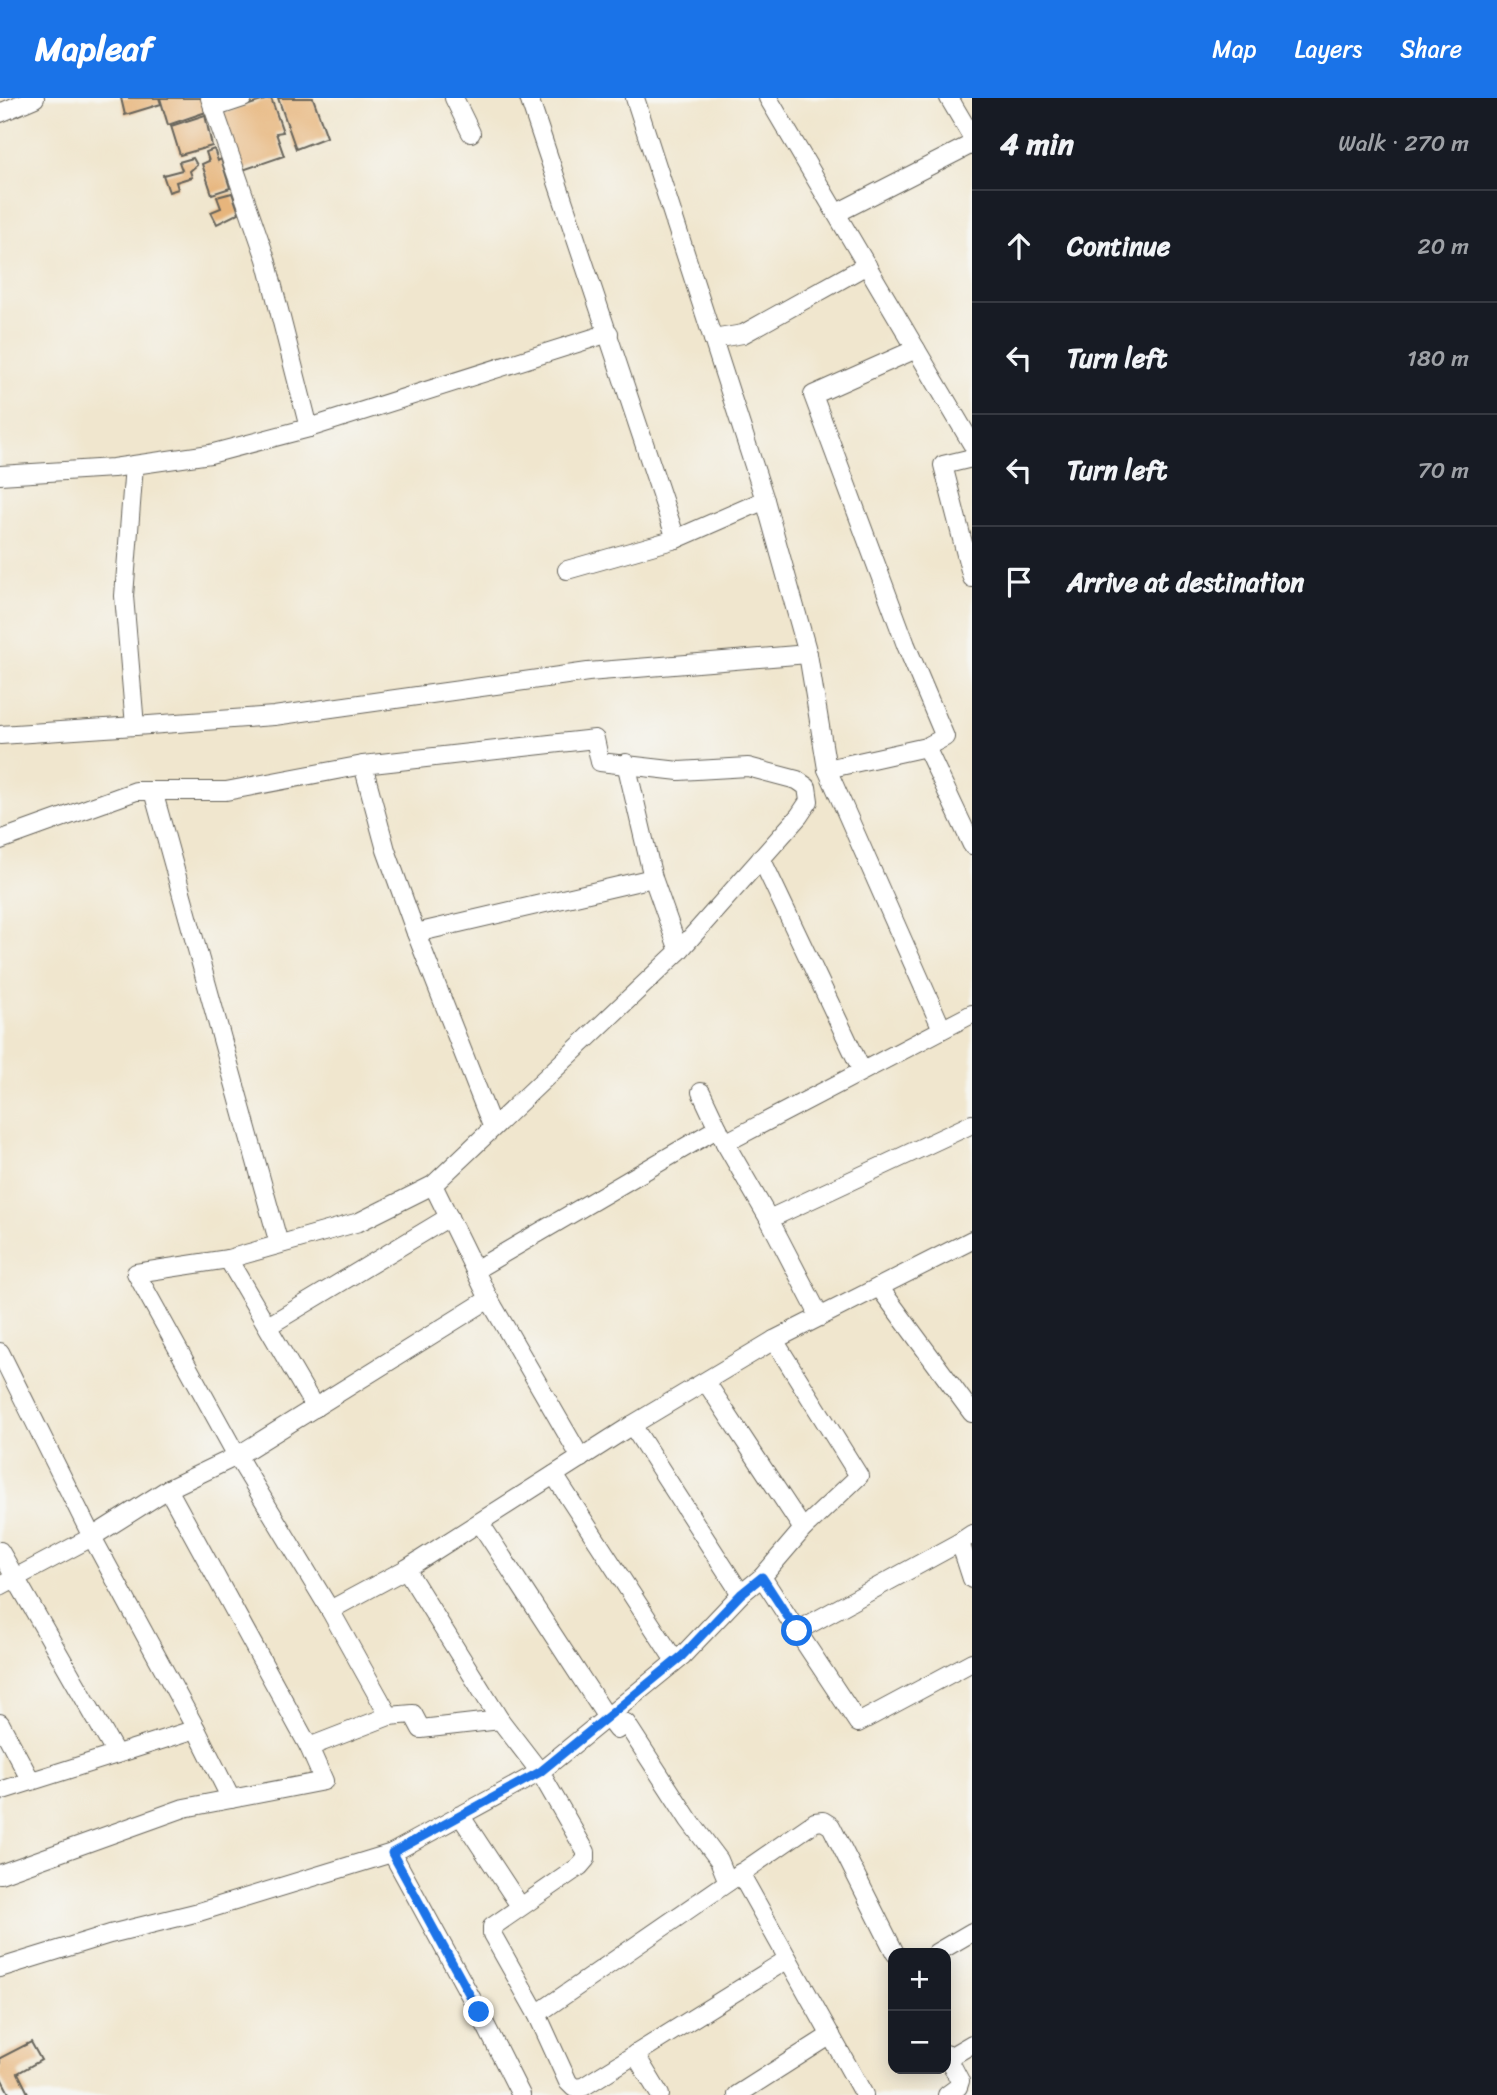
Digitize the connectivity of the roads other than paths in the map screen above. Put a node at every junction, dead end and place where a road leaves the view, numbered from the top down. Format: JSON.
{"nodes":[{"id":1,"x":35,"y":98,"type":"edge"},
{"id":2,"x":243,"y":98,"type":"edge"},
{"id":3,"x":454,"y":98,"type":"edge"},
{"id":4,"x":529,"y":98,"type":"edge"},
{"id":5,"x":635,"y":98,"type":"edge"},
{"id":6,"x":768,"y":98,"type":"edge"},
{"id":7,"x":949,"y":98,"type":"edge"},
{"id":8,"x":212,"y":103,"type":"edge"},
{"id":9,"x":0,"y":113,"type":"edge"},
{"id":10,"x":471,"y":132,"type":"dead end"},
{"id":11,"x":972,"y":137,"type":"edge"},
{"id":12,"x":972,"y":144,"type":"edge"},
{"id":13,"x":836,"y":213,"type":"junction"},
{"id":14,"x":867,"y":265,"type":"junction"},
{"id":15,"x":609,"y":333,"type":"junction"},
{"id":16,"x":713,"y":339,"type":"junction"},
{"id":17,"x":916,"y":349,"type":"junction"},
{"id":18,"x":309,"y":428,"type":"junction"},
{"id":19,"x":972,"y":444,"type":"edge"},
{"id":20,"x":972,"y":458,"type":"edge"},
{"id":21,"x":134,"y":465,"type":"junction"},
{"id":22,"x":0,"y":475,"type":"edge"},
{"id":23,"x":765,"y":500,"type":"junction"},
{"id":24,"x":676,"y":539,"type":"junction"},
{"id":25,"x":567,"y":570,"type":"dead end"},
{"id":26,"x":972,"y":578,"type":"edge"},
{"id":27,"x":808,"y":654,"type":"junction"},
{"id":28,"x":135,"y":726,"type":"junction"},
{"id":29,"x":0,"y":735,"type":"edge"},
{"id":30,"x":926,"y":747,"type":"junction"},
{"id":31,"x":626,"y":764,"type":"junction"},
{"id":32,"x":363,"y":765,"type":"junction"},
{"id":33,"x":827,"y":769,"type":"junction"},
{"id":34,"x":153,"y":791,"type":"junction"},
{"id":35,"x":0,"y":840,"type":"edge"},
{"id":36,"x":972,"y":845,"type":"edge"},
{"id":37,"x":761,"y":858,"type":"junction"},
{"id":38,"x":653,"y":878,"type":"junction"},
{"id":39,"x":416,"y":933,"type":"junction"},
{"id":40,"x":679,"y":951,"type":"junction"},
{"id":41,"x":972,"y":1014,"type":"edge"},
{"id":42,"x":942,"y":1030,"type":"junction"},
{"id":43,"x":862,"y":1071,"type":"junction"},
{"id":44,"x":701,"y":1092,"type":"dead end"},
{"id":45,"x":972,"y":1124,"type":"edge"},
{"id":46,"x":492,"y":1126,"type":"junction"},
{"id":47,"x":721,"y":1135,"type":"junction"},
{"id":48,"x":433,"y":1185,"type":"junction"},
{"id":49,"x":449,"y":1217,"type":"junction"},
{"id":50,"x":769,"y":1219,"type":"junction"},
{"id":51,"x":972,"y":1240,"type":"edge"},
{"id":52,"x":279,"y":1244,"type":"junction"},
{"id":53,"x":228,"y":1259,"type":"junction"},
{"id":54,"x":475,"y":1270,"type":"junction"},
{"id":55,"x":879,"y":1287,"type":"junction"},
{"id":56,"x":489,"y":1300,"type":"junction"},
{"id":57,"x":820,"y":1317,"type":"junction"},
{"id":58,"x":268,"y":1326,"type":"junction"},
{"id":59,"x":774,"y":1340,"type":"junction"},
{"id":60,"x":0,"y":1352,"type":"edge"},
{"id":61,"x":706,"y":1382,"type":"junction"},
{"id":62,"x":315,"y":1408,"type":"junction"},
{"id":63,"x":972,"y":1413,"type":"edge"},
{"id":64,"x":632,"y":1425,"type":"junction"},
{"id":65,"x":237,"y":1456,"type":"junction"},
{"id":66,"x":581,"y":1458,"type":"junction"},
{"id":67,"x":554,"y":1475,"type":"junction"},
{"id":68,"x":168,"y":1489,"type":"junction"},
{"id":69,"x":480,"y":1523,"type":"junction"},
{"id":70,"x":803,"y":1529,"type":"junction"},
{"id":71,"x":92,"y":1537,"type":"junction"},
{"id":72,"x":966,"y":1538,"type":"edge"},
{"id":73,"x":0,"y":1551,"type":"edge"},
{"id":74,"x":406,"y":1569,"type":"junction"},
{"id":75,"x":762,"y":1577,"type":"junction"},
{"id":76,"x":972,"y":1579,"type":"edge"},
{"id":77,"x":7,"y":1582,"type":"edge"},
{"id":78,"x":741,"y":1594,"type":"junction"},
{"id":79,"x":330,"y":1610,"type":"junction"},
{"id":80,"x":797,"y":1631,"type":"junction"},
{"id":81,"x":676,"y":1661,"type":"junction"},
{"id":82,"x":972,"y":1662,"type":"edge"},
{"id":83,"x":389,"y":1716,"type":"junction"},
{"id":84,"x":606,"y":1716,"type":"junction"},
{"id":85,"x":500,"y":1720,"type":"junction"},
{"id":86,"x":0,"y":1723,"type":"edge"},
{"id":87,"x":196,"y":1729,"type":"junction"},
{"id":88,"x":310,"y":1747,"type":"junction"},
{"id":89,"x":116,"y":1754,"type":"junction"},
{"id":90,"x":540,"y":1772,"type":"junction"},
{"id":91,"x":32,"y":1781,"type":"junction"},
{"id":92,"x":0,"y":1791,"type":"edge"},
{"id":93,"x":231,"y":1799,"type":"junction"},
{"id":94,"x":460,"y":1815,"type":"junction"},
{"id":95,"x":392,"y":1853,"type":"junction"},
{"id":96,"x":0,"y":1874,"type":"edge"},
{"id":97,"x":734,"y":1878,"type":"junction"},
{"id":98,"x":520,"y":1906,"type":"junction"},
{"id":99,"x":972,"y":1932,"type":"edge"},
{"id":100,"x":892,"y":1948,"type":"edge"},
{"id":101,"x":945,"y":1948,"type":"edge"},
{"id":102,"x":788,"y":1959,"type":"junction"},
{"id":103,"x":0,"y":1968,"type":"edge"},
{"id":104,"x":537,"y":2014,"type":"junction"},
{"id":105,"x":831,"y":2035,"type":"junction"},
{"id":106,"x":972,"y":2044,"type":"edge"},
{"id":107,"x":635,"y":2054,"type":"junction"},
{"id":108,"x":951,"y":2054,"type":"edge"},
{"id":109,"x":951,"y":2064,"type":"edge"},
{"id":110,"x":521,"y":2095,"type":"edge"},
{"id":111,"x":660,"y":2095,"type":"edge"},
{"id":112,"x":737,"y":2095,"type":"edge"},
{"id":113,"x":864,"y":2095,"type":"edge"},
{"id":114,"x":947,"y":2095,"type":"edge"}],
"edges":[{"from":1,"to":9,"type":"street"},
{"from":2,"to":8,"type":"street"},
{"from":3,"to":10,"type":"street"},
{"from":4,"to":15,"type":"street"},
{"from":5,"to":16,"type":"street"},
{"from":6,"to":13,"type":"street"},
{"from":7,"to":11,"type":"street"},
{"from":8,"to":18,"type":"street"},
{"from":12,"to":13,"type":"street"},
{"from":13,"to":14,"type":"street"},
{"from":14,"to":16,"type":"street"},
{"from":14,"to":17,"type":"street"},
{"from":15,"to":18,"type":"street"},
{"from":15,"to":24,"type":"street"},
{"from":16,"to":23,"type":"street"},
{"from":17,"to":19,"type":"street"},
{"from":17,"to":30,"type":"street"},
{"from":18,"to":21,"type":"street"},
{"from":20,"to":26,"type":"street"},
{"from":21,"to":22,"type":"street"},
{"from":21,"to":28,"type":"street"},
{"from":23,"to":24,"type":"street"},
{"from":23,"to":27,"type":"street"},
{"from":24,"to":25,"type":"street"},
{"from":27,"to":28,"type":"street"},
{"from":27,"to":33,"type":"street"},
{"from":28,"to":29,"type":"street"},
{"from":30,"to":33,"type":"street"},
{"from":30,"to":36,"type":"street"},
{"from":31,"to":32,"type":"street"},
{"from":31,"to":37,"type":"street"},
{"from":31,"to":38,"type":"street"},
{"from":32,"to":34,"type":"street"},
{"from":32,"to":39,"type":"street"},
{"from":33,"to":42,"type":"street"},
{"from":34,"to":35,"type":"street"},
{"from":34,"to":52,"type":"street"},
{"from":37,"to":40,"type":"street"},
{"from":37,"to":43,"type":"street"},
{"from":38,"to":39,"type":"street"},
{"from":38,"to":40,"type":"street"},
{"from":39,"to":46,"type":"street"},
{"from":40,"to":46,"type":"street"},
{"from":41,"to":42,"type":"street"},
{"from":42,"to":43,"type":"street"},
{"from":43,"to":47,"type":"street"},
{"from":44,"to":47,"type":"street"},
{"from":45,"to":50,"type":"street"},
{"from":46,"to":48,"type":"street"},
{"from":47,"to":50,"type":"street"},
{"from":47,"to":54,"type":"street"},
{"from":48,"to":49,"type":"street"},
{"from":48,"to":52,"type":"street"},
{"from":49,"to":54,"type":"street"},
{"from":49,"to":58,"type":"street"},
{"from":50,"to":57,"type":"street"},
{"from":51,"to":55,"type":"street"},
{"from":52,"to":53,"type":"street"},
{"from":53,"to":58,"type":"street"},
{"from":53,"to":65,"type":"street"},
{"from":54,"to":56,"type":"street"},
{"from":55,"to":57,"type":"street"},
{"from":55,"to":63,"type":"street"},
{"from":56,"to":62,"type":"street"},
{"from":56,"to":66,"type":"street"},
{"from":57,"to":59,"type":"street"},
{"from":58,"to":62,"type":"street"},
{"from":59,"to":61,"type":"street"},
{"from":59,"to":70,"type":"street"},
{"from":60,"to":71,"type":"street"},
{"from":61,"to":64,"type":"street"},
{"from":61,"to":70,"type":"street"},
{"from":62,"to":65,"type":"street"},
{"from":64,"to":66,"type":"street"},
{"from":64,"to":78,"type":"street"},
{"from":65,"to":68,"type":"street"},
{"from":65,"to":79,"type":"street"},
{"from":66,"to":67,"type":"street"},
{"from":67,"to":69,"type":"street"},
{"from":67,"to":81,"type":"street"},
{"from":68,"to":71,"type":"street"},
{"from":68,"to":88,"type":"street"},
{"from":69,"to":74,"type":"street"},
{"from":69,"to":84,"type":"street"},
{"from":70,"to":75,"type":"street"},
{"from":71,"to":77,"type":"street"},
{"from":71,"to":87,"type":"street"},
{"from":72,"to":76,"type":"street"},
{"from":72,"to":80,"type":"street"},
{"from":73,"to":77,"type":"street"},
{"from":74,"to":79,"type":"street"},
{"from":74,"to":85,"type":"street"},
{"from":75,"to":78,"type":"street"},
{"from":75,"to":80,"type":"street"},
{"from":77,"to":89,"type":"street"},
{"from":78,"to":81,"type":"street"},
{"from":79,"to":83,"type":"street"},
{"from":80,"to":82,"type":"street"},
{"from":81,"to":84,"type":"street"},
{"from":83,"to":85,"type":"street"},
{"from":83,"to":88,"type":"street"},
{"from":84,"to":90,"type":"street"},
{"from":84,"to":97,"type":"street"},
{"from":85,"to":90,"type":"street"},
{"from":86,"to":91,"type":"street"},
{"from":87,"to":89,"type":"street"},
{"from":87,"to":93,"type":"street"},
{"from":88,"to":93,"type":"street"},
{"from":89,"to":91,"type":"street"},
{"from":90,"to":94,"type":"street"},
{"from":90,"to":98,"type":"street"},
{"from":91,"to":92,"type":"street"},
{"from":93,"to":96,"type":"street"},
{"from":94,"to":95,"type":"street"},
{"from":94,"to":98,"type":"street"},
{"from":95,"to":103,"type":"street"},
{"from":95,"to":110,"type":"street"},
{"from":97,"to":100,"type":"street"},
{"from":97,"to":102,"type":"street"},
{"from":97,"to":104,"type":"street"},
{"from":98,"to":104,"type":"street"},
{"from":99,"to":101,"type":"street"},
{"from":102,"to":105,"type":"street"},
{"from":102,"to":107,"type":"street"},
{"from":104,"to":107,"type":"street"},
{"from":105,"to":112,"type":"street"},
{"from":105,"to":113,"type":"street"},
{"from":106,"to":108,"type":"street"},
{"from":107,"to":111,"type":"street"},
{"from":109,"to":114,"type":"street"}]}
